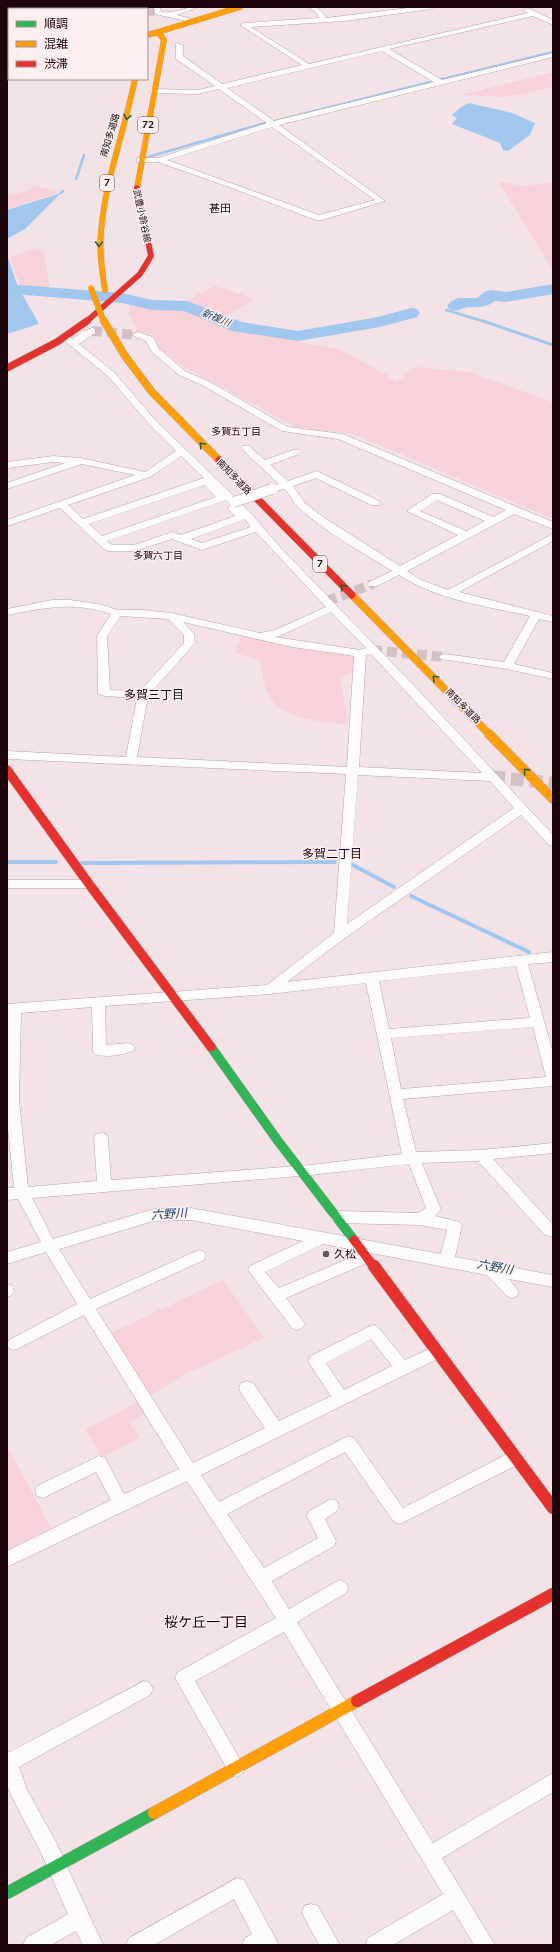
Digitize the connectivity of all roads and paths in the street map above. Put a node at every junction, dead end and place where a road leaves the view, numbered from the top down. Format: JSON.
{"nodes":[{"id":1,"x":157,"y":7,"type":"tunnel mouth"},
{"id":2,"x":195,"y":7,"type":"edge"},
{"id":3,"x":240,"y":7,"type":"edge"},
{"id":4,"x":311,"y":7,"type":"edge"},
{"id":5,"x":431,"y":7,"type":"edge"},
{"id":6,"x":523,"y":7,"type":"edge"},
{"id":7,"x":535,"y":13,"type":"junction"},
{"id":8,"x":169,"y":15,"type":"junction"},
{"id":9,"x":323,"y":19,"type":"junction"},
{"id":10,"x":195,"y":21,"type":"junction"},
{"id":11,"x":553,"y":23,"type":"edge"},
{"id":12,"x":158,"y":32,"type":"junction"},
{"id":13,"x":148,"y":35,"type":"edge"},
{"id":14,"x":179,"y":45,"type":"dead end"},
{"id":15,"x":382,"y":48,"type":"junction"},
{"id":16,"x":553,"y":55,"type":"edge"},
{"id":17,"x":308,"y":66,"type":"junction"},
{"id":18,"x":135,"y":80,"type":"edge"},
{"id":19,"x":441,"y":83,"type":"junction"},
{"id":20,"x":221,"y":87,"type":"junction"},
{"id":21,"x":154,"y":92,"type":"junction"},
{"id":22,"x":273,"y":124,"type":"junction"},
{"id":23,"x":140,"y":160,"type":"junction"},
{"id":24,"x":159,"y":160,"type":"junction"},
{"id":25,"x":90,"y":285,"type":"dead end"},
{"id":26,"x":115,"y":313,"type":"dead end"},
{"id":27,"x":92,"y":332,"type":"tunnel mouth"},
{"id":28,"x":137,"y":335,"type":"tunnel mouth"},
{"id":29,"x":65,"y":337,"type":"junction"},
{"id":30,"x":74,"y":343,"type":"junction"},
{"id":31,"x":7,"y":368,"type":"edge"},
{"id":32,"x":246,"y":448,"type":"dead end"},
{"id":33,"x":182,"y":450,"type":"junction"},
{"id":34,"x":296,"y":452,"type":"dead end"},
{"id":35,"x":81,"y":461,"type":"junction"},
{"id":36,"x":263,"y":464,"type":"junction"},
{"id":37,"x":7,"y":465,"type":"edge"},
{"id":38,"x":147,"y":475,"type":"junction"},
{"id":39,"x":257,"y":484,"type":"dead end"},
{"id":40,"x":286,"y":485,"type":"junction"},
{"id":41,"x":7,"y":486,"type":"edge"},
{"id":42,"x":223,"y":498,"type":"junction"},
{"id":43,"x":274,"y":500,"type":"dead end"},
{"id":44,"x":234,"y":502,"type":"junction"},
{"id":45,"x":375,"y":503,"type":"dead end"},
{"id":46,"x":61,"y":504,"type":"junction"},
{"id":47,"x":514,"y":510,"type":"junction"},
{"id":48,"x":493,"y":521,"type":"junction"},
{"id":49,"x":7,"y":523,"type":"edge"},
{"id":50,"x":82,"y":523,"type":"junction"},
{"id":51,"x":553,"y":526,"type":"edge"},
{"id":52,"x":258,"y":528,"type":"junction"},
{"id":53,"x":466,"y":535,"type":"junction"},
{"id":54,"x":553,"y":537,"type":"edge"},
{"id":55,"x":100,"y":540,"type":"junction"},
{"id":56,"x":188,"y":540,"type":"junction"},
{"id":57,"x":399,"y":571,"type":"junction"},
{"id":58,"x":373,"y":584,"type":"tunnel mouth"},
{"id":59,"x":450,"y":593,"type":"junction"},
{"id":60,"x":332,"y":608,"type":"junction"},
{"id":61,"x":7,"y":612,"type":"edge"},
{"id":62,"x":117,"y":613,"type":"junction"},
{"id":63,"x":536,"y":615,"type":"junction"},
{"id":64,"x":171,"y":616,"type":"junction"},
{"id":65,"x":553,"y":619,"type":"edge"},
{"id":66,"x":262,"y":636,"type":"junction"},
{"id":67,"x":372,"y":650,"type":"junction"},
{"id":68,"x":360,"y":653,"type":"junction"},
{"id":69,"x":440,"y":660,"type":"tunnel mouth"},
{"id":70,"x":507,"y":666,"type":"junction"},
{"id":71,"x":553,"y":676,"type":"edge"},
{"id":72,"x":144,"y":695,"type":"junction"},
{"id":73,"x":7,"y":755,"type":"edge"},
{"id":74,"x":131,"y":760,"type":"junction"},
{"id":75,"x":7,"y":770,"type":"edge"},
{"id":76,"x":352,"y":770,"type":"junction"},
{"id":77,"x":492,"y":777,"type":"junction"},
{"id":78,"x":553,"y":799,"type":"edge"},
{"id":79,"x":522,"y":808,"type":"junction"},
{"id":80,"x":553,"y":842,"type":"edge"},
{"id":81,"x":7,"y":884,"type":"edge"},
{"id":82,"x":89,"y":884,"type":"junction"},
{"id":83,"x":340,"y":935,"type":"junction"},
{"id":84,"x":553,"y":957,"type":"edge"},
{"id":85,"x":520,"y":961,"type":"junction"},
{"id":86,"x":372,"y":979,"type":"junction"},
{"id":87,"x":270,"y":989,"type":"junction"},
{"id":88,"x":175,"y":997,"type":"junction"},
{"id":89,"x":98,"y":1003,"type":"junction"},
{"id":90,"x":11,"y":1008,"type":"edge"},
{"id":91,"x":538,"y":1022,"type":"junction"},
{"id":92,"x":383,"y":1034,"type":"junction"},
{"id":93,"x":128,"y":1048,"type":"dead end"},
{"id":94,"x":553,"y":1077,"type":"edge"},
{"id":95,"x":553,"y":1081,"type":"edge"},
{"id":96,"x":396,"y":1095,"type":"junction"},
{"id":97,"x":101,"y":1138,"type":"dead end"},
{"id":98,"x":553,"y":1148,"type":"edge"},
{"id":99,"x":481,"y":1155,"type":"junction"},
{"id":100,"x":412,"y":1158,"type":"junction"},
{"id":101,"x":301,"y":1170,"type":"junction"},
{"id":102,"x":104,"y":1186,"type":"junction"},
{"id":103,"x":22,"y":1193,"type":"junction"},
{"id":104,"x":7,"y":1194,"type":"edge"},
{"id":105,"x":337,"y":1217,"type":"junction"},
{"id":106,"x":420,"y":1219,"type":"junction"},
{"id":107,"x":553,"y":1231,"type":"edge"},
{"id":108,"x":322,"y":1238,"type":"junction"},
{"id":109,"x":358,"y":1244,"type":"junction"},
{"id":110,"x":50,"y":1245,"type":"junction"},
{"id":111,"x":199,"y":1256,"type":"dead end"},
{"id":112,"x":366,"y":1257,"type":"junction"},
{"id":113,"x":447,"y":1257,"type":"junction"},
{"id":114,"x":7,"y":1258,"type":"edge"},
{"id":115,"x":491,"y":1269,"type":"junction"},
{"id":116,"x":553,"y":1281,"type":"edge"},
{"id":117,"x":512,"y":1292,"type":"dead end"},
{"id":118,"x":276,"y":1296,"type":"junction"},
{"id":119,"x":88,"y":1306,"type":"junction"},
{"id":120,"x":297,"y":1324,"type":"dead end"},
{"id":121,"x":14,"y":1344,"type":"dead end"},
{"id":122,"x":436,"y":1352,"type":"junction"},
{"id":123,"x":402,"y":1367,"type":"junction"},
{"id":124,"x":247,"y":1388,"type":"dead end"},
{"id":125,"x":341,"y":1398,"type":"junction"},
{"id":126,"x":276,"y":1430,"type":"junction"},
{"id":127,"x":515,"y":1458,"type":"junction"},
{"id":128,"x":190,"y":1472,"type":"junction"},
{"id":129,"x":547,"y":1488,"type":"edge"},
{"id":130,"x":43,"y":1491,"type":"dead end"},
{"id":131,"x":121,"y":1503,"type":"junction"},
{"id":132,"x":331,"y":1506,"type":"dead end"},
{"id":133,"x":553,"y":1508,"type":"edge"},
{"id":134,"x":217,"y":1511,"type":"junction"},
{"id":135,"x":7,"y":1559,"type":"edge"},
{"id":136,"x":261,"y":1578,"type":"junction"},
{"id":137,"x":340,"y":1588,"type":"dead end"},
{"id":138,"x":553,"y":1594,"type":"edge"},
{"id":139,"x":286,"y":1620,"type":"junction"},
{"id":140,"x":144,"y":1689,"type":"dead end"},
{"id":141,"x":342,"y":1710,"type":"junction"},
{"id":142,"x":8,"y":1761,"type":"edge"},
{"id":143,"x":236,"y":1768,"type":"junction"},
{"id":144,"x":553,"y":1782,"type":"edge"},
{"id":145,"x":431,"y":1854,"type":"junction"},
{"id":146,"x":56,"y":1867,"type":"junction"},
{"id":147,"x":7,"y":1893,"type":"edge"},
{"id":148,"x":456,"y":1897,"type":"junction"},
{"id":149,"x":311,"y":1913,"type":"dead end"},
{"id":150,"x":80,"y":1918,"type":"junction"},
{"id":151,"x":262,"y":1942,"type":"edge"},
{"id":152,"x":33,"y":1945,"type":"edge"},
{"id":153,"x":93,"y":1945,"type":"edge"},
{"id":154,"x":136,"y":1945,"type":"edge"},
{"id":155,"x":330,"y":1945,"type":"edge"},
{"id":156,"x":375,"y":1945,"type":"edge"},
{"id":157,"x":486,"y":1945,"type":"edge"}],
"edges":[{"from":1,"to":8,"type":"street"},
{"from":2,"to":8,"type":"street"},
{"from":3,"to":10,"type":"main road"},
{"from":4,"to":9,"type":"street"},
{"from":5,"to":9,"type":"street"},
{"from":6,"to":7,"type":"street"},
{"from":7,"to":11,"type":"street"},
{"from":7,"to":15,"type":"street"},
{"from":8,"to":10,"type":"street"},
{"from":9,"to":17,"type":"street"},
{"from":10,"to":12,"type":"main road"},
{"from":12,"to":13,"type":"main road"},
{"from":12,"to":21,"type":"main road","name":"武豊小鈴谷線","number":"72"},
{"from":14,"to":20,"type":"street"},
{"from":15,"to":17,"type":"street"},
{"from":15,"to":19,"type":"street"},
{"from":16,"to":19,"type":"street"},
{"from":17,"to":20,"type":"street"},
{"from":18,"to":26,"type":"main road","name":"南知多道路","number":"7","one_way":true},
{"from":19,"to":22,"type":"street"},
{"from":20,"to":21,"type":"street"},
{"from":20,"to":22,"type":"street"},
{"from":21,"to":23,"type":"main road","name":"武豊小鈴谷線","number":"72"},
{"from":22,"to":24,"type":"street"},
{"from":22,"to":24,"type":"street"},
{"from":23,"to":24,"type":"street"},
{"from":23,"to":29,"type":"main road","name":"武豊小鈴谷線","number":"72"},
{"from":78,"to":25,"type":"main road","name":"南知多道路","number":"7","one_way":true,"bridge":true},
{"from":27,"to":30,"type":"street"},
{"from":28,"to":47,"type":"street"},
{"from":29,"to":30,"type":"street"},
{"from":29,"to":31,"type":"main road","name":"武豊小鈴谷線","number":"72"},
{"from":30,"to":33,"type":"street"},
{"from":32,"to":36,"type":"street"},
{"from":33,"to":38,"type":"street"},
{"from":33,"to":44,"type":"street"},
{"from":34,"to":36,"type":"street"},
{"from":35,"to":37,"type":"street"},
{"from":35,"to":38,"type":"street"},
{"from":35,"to":41,"type":"street"},
{"from":36,"to":40,"type":"street"},
{"from":38,"to":46,"type":"street"},
{"from":39,"to":43,"type":"main road","name":"南知多道路"},
{"from":40,"to":44,"type":"street","bridge":true},
{"from":40,"to":45,"type":"street"},
{"from":40,"to":57,"type":"street"},
{"from":42,"to":50,"type":"street"},
{"from":42,"to":55,"type":"street"},
{"from":42,"to":56,"type":"street"},
{"from":44,"to":52,"type":"street"},
{"from":46,"to":49,"type":"street"},
{"from":46,"to":50,"type":"street"},
{"from":47,"to":48,"type":"street"},
{"from":47,"to":51,"type":"street"},
{"from":48,"to":53,"type":"street"},
{"from":48,"to":53,"type":"street"},
{"from":50,"to":55,"type":"street"},
{"from":52,"to":56,"type":"street"},
{"from":52,"to":60,"type":"street"},
{"from":53,"to":57,"type":"street"},
{"from":54,"to":59,"type":"street"},
{"from":55,"to":56,"type":"street"},
{"from":57,"to":58,"type":"street"},
{"from":57,"to":59,"type":"street"},
{"from":59,"to":63,"type":"street"},
{"from":60,"to":66,"type":"street"},
{"from":60,"to":67,"type":"street"},
{"from":61,"to":62,"type":"street"},
{"from":62,"to":64,"type":"street"},
{"from":62,"to":72,"type":"street"},
{"from":63,"to":65,"type":"street"},
{"from":63,"to":70,"type":"street"},
{"from":64,"to":66,"type":"street"},
{"from":64,"to":72,"type":"street"},
{"from":66,"to":68,"type":"street"},
{"from":67,"to":68,"type":"street"},
{"from":67,"to":77,"type":"street"},
{"from":68,"to":76,"type":"street"},
{"from":69,"to":70,"type":"street"},
{"from":70,"to":71,"type":"street"},
{"from":72,"to":74,"type":"street"},
{"from":73,"to":74,"type":"street"},
{"from":74,"to":76,"type":"street"},
{"from":75,"to":82,"type":"main road"},
{"from":76,"to":77,"type":"street"},
{"from":76,"to":83,"type":"street"},
{"from":77,"to":79,"type":"street"},
{"from":79,"to":80,"type":"street"},
{"from":79,"to":83,"type":"street"},
{"from":81,"to":82,"type":"street"},
{"from":82,"to":88,"type":"main road"},
{"from":83,"to":87,"type":"street"},
{"from":84,"to":85,"type":"street"},
{"from":85,"to":86,"type":"street"},
{"from":85,"to":91,"type":"street"},
{"from":86,"to":87,"type":"street"},
{"from":86,"to":92,"type":"street"},
{"from":87,"to":88,"type":"street"},
{"from":88,"to":89,"type":"street"},
{"from":88,"to":101,"type":"main road"},
{"from":89,"to":90,"type":"street"},
{"from":89,"to":93,"type":"street"},
{"from":90,"to":103,"type":"street"},
{"from":91,"to":92,"type":"street"},
{"from":91,"to":94,"type":"street"},
{"from":92,"to":96,"type":"street"},
{"from":95,"to":96,"type":"street"},
{"from":96,"to":100,"type":"street"},
{"from":97,"to":102,"type":"street"},
{"from":98,"to":99,"type":"street"},
{"from":99,"to":100,"type":"street"},
{"from":99,"to":107,"type":"street"},
{"from":100,"to":101,"type":"street"},
{"from":100,"to":106,"type":"street"},
{"from":101,"to":102,"type":"street"},
{"from":101,"to":105,"type":"main road"},
{"from":102,"to":103,"type":"street"},
{"from":103,"to":104,"type":"street"},
{"from":103,"to":110,"type":"street"},
{"from":105,"to":106,"type":"street"},
{"from":105,"to":109,"type":"main road"},
{"from":106,"to":113,"type":"street"},
{"from":108,"to":109,"type":"street"},
{"from":108,"to":110,"type":"street"},
{"from":108,"to":118,"type":"street"},
{"from":109,"to":112,"type":"main road"},
{"from":109,"to":113,"type":"street"},
{"from":110,"to":114,"type":"street"},
{"from":110,"to":119,"type":"street"},
{"from":111,"to":119,"type":"street"},
{"from":112,"to":118,"type":"street"},
{"from":112,"to":122,"type":"main road"},
{"from":113,"to":115,"type":"street"},
{"from":115,"to":116,"type":"street"},
{"from":115,"to":117,"type":"street"},
{"from":118,"to":120,"type":"street"},
{"from":119,"to":121,"type":"street"},
{"from":119,"to":128,"type":"street"},
{"from":122,"to":123,"type":"street"},
{"from":122,"to":127,"type":"main road"},
{"from":123,"to":125,"type":"street"},
{"from":123,"to":125,"type":"street"},
{"from":124,"to":126,"type":"street"},
{"from":125,"to":126,"type":"street"},
{"from":126,"to":128,"type":"street"},
{"from":127,"to":129,"type":"main road"},
{"from":127,"to":134,"type":"street"},
{"from":128,"to":131,"type":"street"},
{"from":128,"to":134,"type":"street"},
{"from":129,"to":133,"type":"main road"},
{"from":130,"to":131,"type":"street"},
{"from":131,"to":135,"type":"street"},
{"from":132,"to":136,"type":"street"},
{"from":134,"to":136,"type":"street"},
{"from":136,"to":139,"type":"street"},
{"from":137,"to":139,"type":"street"},
{"from":138,"to":141,"type":"main road"},
{"from":139,"to":141,"type":"street"},
{"from":139,"to":143,"type":"street"},
{"from":140,"to":142,"type":"street"},
{"from":141,"to":143,"type":"main road"},
{"from":141,"to":145,"type":"street"},
{"from":142,"to":146,"type":"street"},
{"from":143,"to":146,"type":"main road"},
{"from":144,"to":145,"type":"street"},
{"from":145,"to":148,"type":"street"},
{"from":146,"to":147,"type":"main road"},
{"from":146,"to":150,"type":"street"},
{"from":148,"to":156,"type":"street"},
{"from":148,"to":157,"type":"street"},
{"from":149,"to":155,"type":"street"},
{"from":150,"to":152,"type":"street"},
{"from":150,"to":153,"type":"street"},
{"from":151,"to":154,"type":"street"}]}
